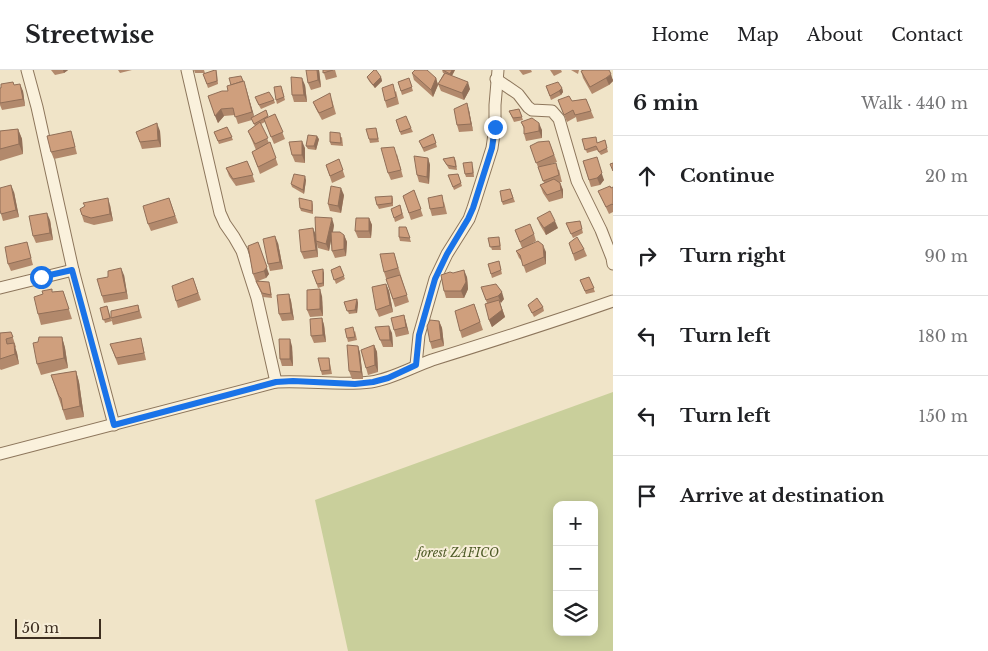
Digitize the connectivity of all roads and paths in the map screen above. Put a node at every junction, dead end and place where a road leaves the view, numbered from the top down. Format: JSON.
{"nodes":[{"id":1,"x":27,"y":70,"type":"edge"},
{"id":2,"x":187,"y":70,"type":"edge"},
{"id":3,"x":497,"y":75,"type":"edge"},
{"id":4,"x":613,"y":264,"type":"edge"},
{"id":5,"x":72,"y":270,"type":"junction"},
{"id":6,"x":0,"y":288,"type":"edge"},
{"id":7,"x":613,"y":301,"type":"edge"},
{"id":8,"x":416,"y":365,"type":"junction"},
{"id":9,"x":276,"y":382,"type":"junction"},
{"id":10,"x":114,"y":425,"type":"junction"},
{"id":11,"x":0,"y":454,"type":"edge"}],
"edges":[{"from":1,"to":5,"type":"street"},
{"from":2,"to":9,"type":"street"},
{"from":3,"to":4,"type":"street"},
{"from":3,"to":8,"type":"street"},
{"from":5,"to":6,"type":"street"},
{"from":5,"to":10,"type":"street"},
{"from":7,"to":8,"type":"street"},
{"from":8,"to":9,"type":"street"},
{"from":9,"to":10,"type":"street"},
{"from":10,"to":11,"type":"street"}]}
